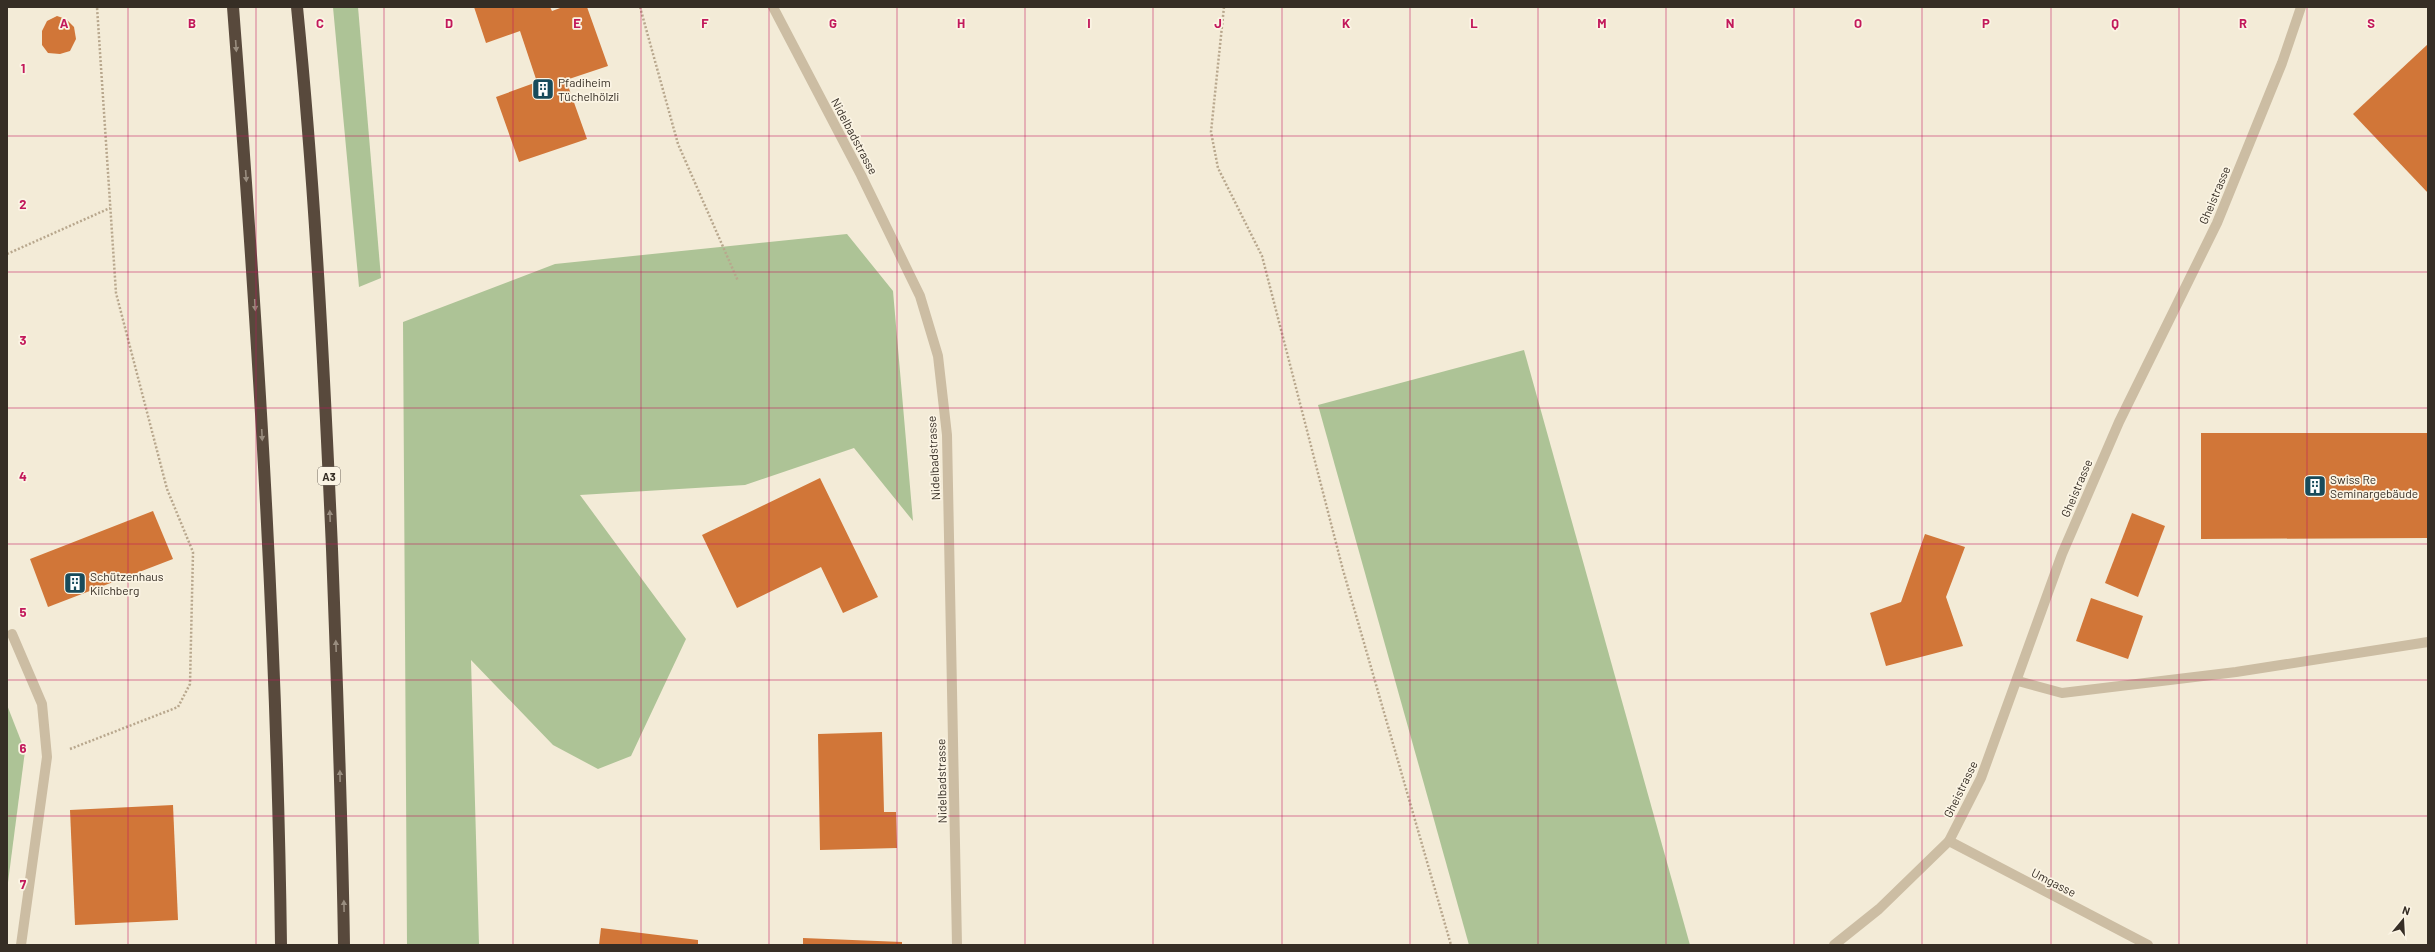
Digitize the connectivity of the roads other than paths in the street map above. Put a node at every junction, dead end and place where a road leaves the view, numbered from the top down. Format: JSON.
{"nodes":[{"id":1,"x":233,"y":7,"type":"edge"},
{"id":2,"x":297,"y":7,"type":"edge"},
{"id":3,"x":773,"y":7,"type":"edge"},
{"id":4,"x":2301,"y":7,"type":"edge"},
{"id":5,"x":12,"y":634,"type":"dead end"},
{"id":6,"x":2428,"y":642,"type":"edge"},
{"id":7,"x":2018,"y":680,"type":"junction"},
{"id":8,"x":1949,"y":841,"type":"junction"},
{"id":9,"x":21,"y":945,"type":"edge"},
{"id":10,"x":281,"y":945,"type":"edge"},
{"id":11,"x":344,"y":945,"type":"edge"},
{"id":12,"x":957,"y":945,"type":"edge"},
{"id":13,"x":1834,"y":945,"type":"edge"},
{"id":14,"x":2148,"y":945,"type":"edge"}],
"edges":[{"from":1,"to":10,"type":"highway","one_way":true},
{"from":11,"to":2,"type":"highway","number":"A3","one_way":true},
{"from":3,"to":12,"type":"street","name":"Nidelbadstrasse"},
{"from":4,"to":7,"type":"street","name":"Gheistrasse"},
{"from":5,"to":9,"type":"street"},
{"from":6,"to":7,"type":"street"},
{"from":7,"to":8,"type":"street","name":"Gheistrasse"},
{"from":8,"to":13,"type":"street","name":"Gheistrasse"},
{"from":8,"to":14,"type":"street","name":"Umgasse"}]}
